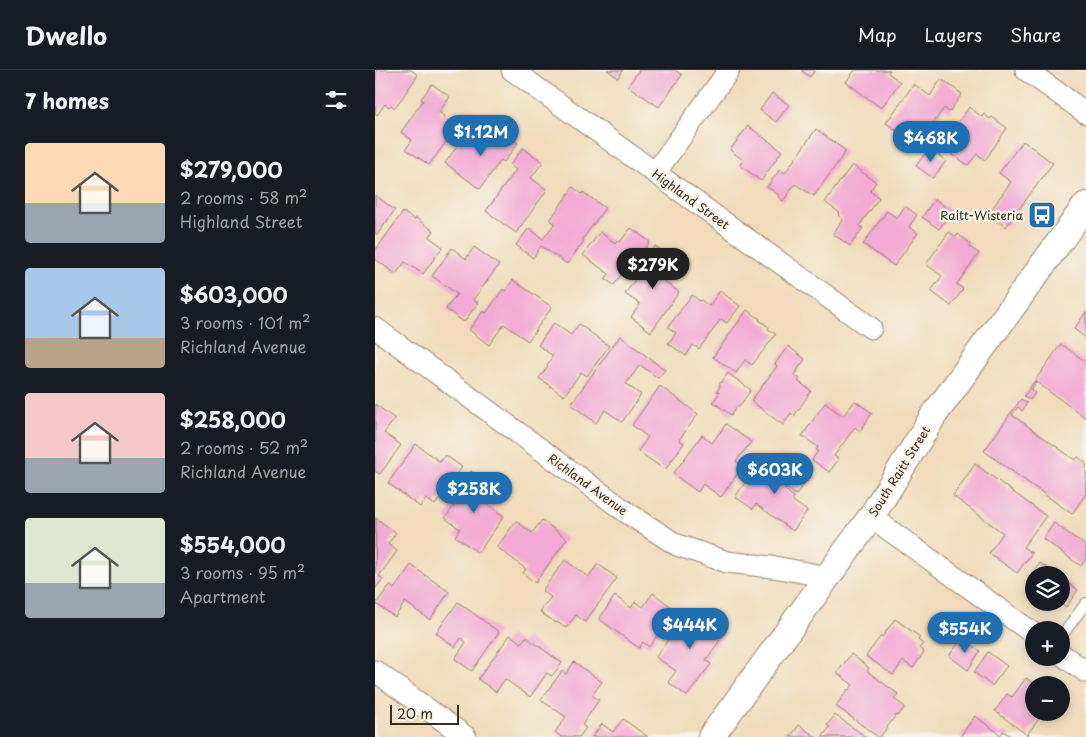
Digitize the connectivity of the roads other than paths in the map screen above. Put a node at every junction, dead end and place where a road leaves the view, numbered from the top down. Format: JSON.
{"nodes":[{"id":1,"x":512,"y":70,"type":"edge"},
{"id":2,"x":729,"y":70,"type":"edge"},
{"id":3,"x":1026,"y":70,"type":"edge"},
{"id":4,"x":1086,"y":113,"type":"edge"},
{"id":5,"x":655,"y":173,"type":"junction"},
{"id":6,"x":1086,"y":205,"type":"edge"},
{"id":7,"x":375,"y":328,"type":"edge"},
{"id":8,"x":871,"y":328,"type":"dead end"},
{"id":9,"x":871,"y":517,"type":"junction"},
{"id":10,"x":828,"y":577,"type":"junction"},
{"id":11,"x":1086,"y":603,"type":"edge"},
{"id":12,"x":1070,"y":625,"type":"edge"},
{"id":13,"x":1025,"y":628,"type":"edge"},
{"id":14,"x":1070,"y":660,"type":"edge"},
{"id":15,"x":375,"y":671,"type":"edge"},
{"id":16,"x":1086,"y":672,"type":"edge"},
{"id":17,"x":467,"y":737,"type":"edge"},
{"id":18,"x":711,"y":737,"type":"edge"}],
"edges":[{"from":1,"to":5,"type":"street","name":"Highland Street"},
{"from":2,"to":5,"type":"street"},
{"from":3,"to":4,"type":"street"},
{"from":5,"to":8,"type":"street","name":"Highland Street"},
{"from":6,"to":9,"type":"street","name":"South Raitt Street"},
{"from":7,"to":10,"type":"street","name":"Richland Avenue"},
{"from":9,"to":10,"type":"street","name":"South Raitt Street"},
{"from":9,"to":13,"type":"street"},
{"from":10,"to":18,"type":"street","name":"South Raitt Street"},
{"from":11,"to":12,"type":"lane"},
{"from":14,"to":16,"type":"street"},
{"from":15,"to":17,"type":"street"}]}
